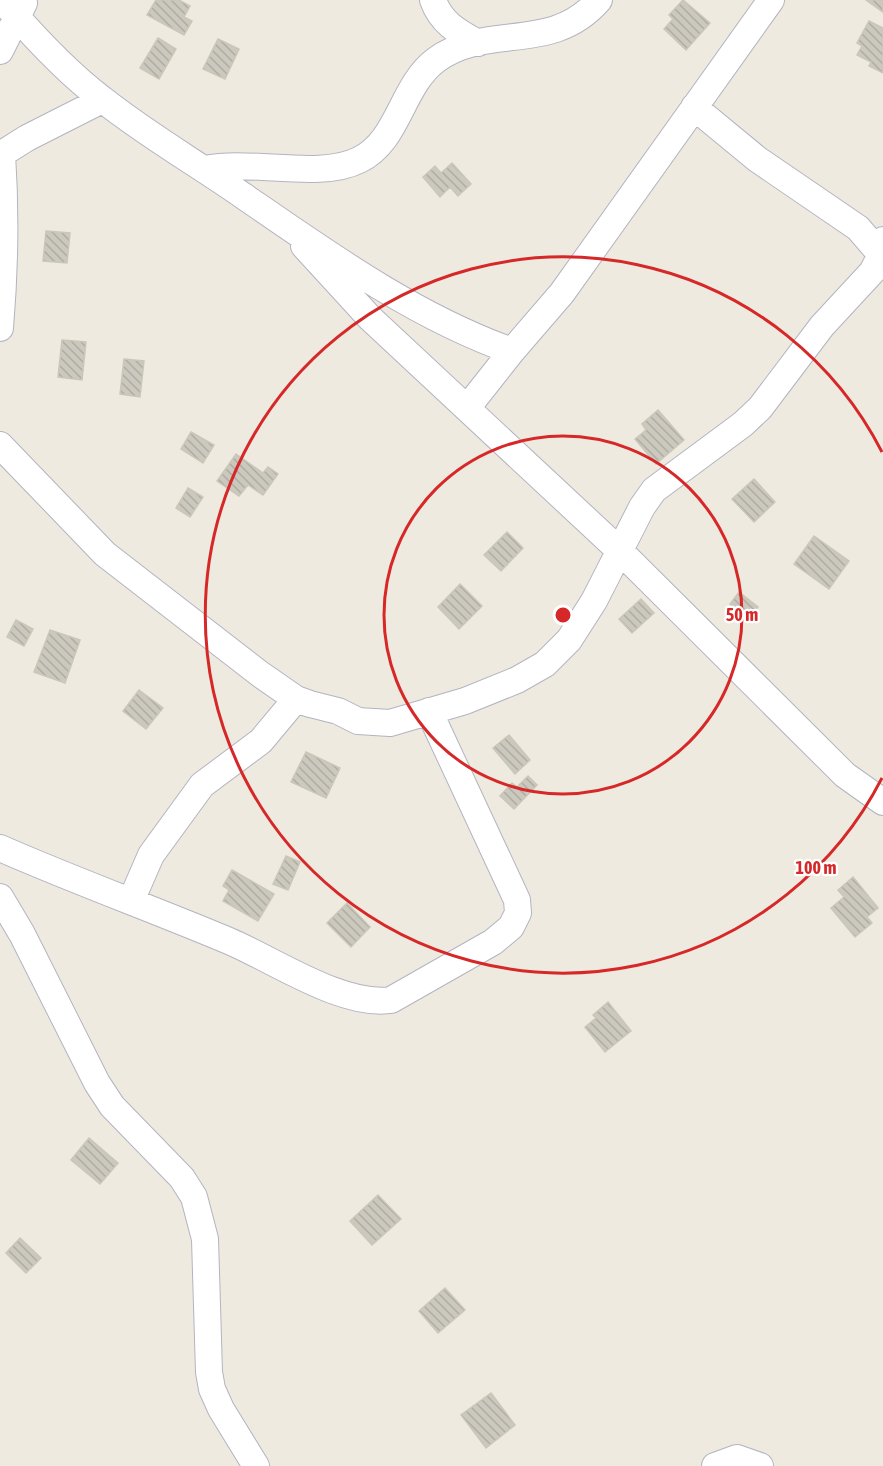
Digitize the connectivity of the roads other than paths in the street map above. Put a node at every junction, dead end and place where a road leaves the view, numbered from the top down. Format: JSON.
{"nodes":[{"id":1,"x":433,"y":0,"type":"edge"},
{"id":2,"x":598,"y":0,"type":"edge"},
{"id":3,"x":771,"y":0,"type":"edge"},
{"id":4,"x":14,"y":5,"type":"edge"},
{"id":5,"x":478,"y":43,"type":"junction"},
{"id":6,"x":0,"y":51,"type":"edge"},
{"id":7,"x":102,"y":100,"type":"junction"},
{"id":8,"x":694,"y":107,"type":"junction"},
{"id":9,"x":1,"y":154,"type":"edge"},
{"id":10,"x":205,"y":169,"type":"junction"},
{"id":11,"x":286,"y":225,"type":"junction"},
{"id":12,"x":882,"y":251,"type":"edge"},
{"id":13,"x":0,"y":328,"type":"edge"},
{"id":14,"x":513,"y":351,"type":"junction"},
{"id":15,"x":467,"y":408,"type":"junction"},
{"id":16,"x":0,"y":446,"type":"edge"},
{"id":17,"x":621,"y":552,"type":"junction"},
{"id":18,"x":296,"y":699,"type":"junction"},
{"id":19,"x":429,"y":711,"type":"junction"},
{"id":20,"x":883,"y":802,"type":"edge"},
{"id":21,"x":0,"y":848,"type":"edge"},
{"id":22,"x":0,"y":897,"type":"edge"},
{"id":23,"x":132,"y":901,"type":"junction"},
{"id":24,"x":256,"y":1466,"type":"edge"},
{"id":25,"x":715,"y":1466,"type":"edge"},
{"id":26,"x":760,"y":1466,"type":"edge"}],
"edges":[{"from":1,"to":5,"type":"street"},
{"from":2,"to":5,"type":"street"},
{"from":3,"to":8,"type":"street"},
{"from":4,"to":6,"type":"street"},
{"from":4,"to":7,"type":"street"},
{"from":5,"to":10,"type":"street"},
{"from":7,"to":9,"type":"street"},
{"from":7,"to":10,"type":"street"},
{"from":8,"to":12,"type":"street"},
{"from":8,"to":14,"type":"street"},
{"from":9,"to":13,"type":"street"},
{"from":10,"to":11,"type":"street"},
{"from":11,"to":14,"type":"street"},
{"from":11,"to":15,"type":"street"},
{"from":12,"to":17,"type":"street"},
{"from":14,"to":15,"type":"street"},
{"from":15,"to":17,"type":"street"},
{"from":16,"to":18,"type":"street"},
{"from":17,"to":19,"type":"street"},
{"from":17,"to":20,"type":"street"},
{"from":18,"to":19,"type":"street"},
{"from":18,"to":23,"type":"street"},
{"from":19,"to":23,"type":"street"},
{"from":21,"to":23,"type":"street"},
{"from":22,"to":24,"type":"street"},
{"from":25,"to":26,"type":"street"}]}
